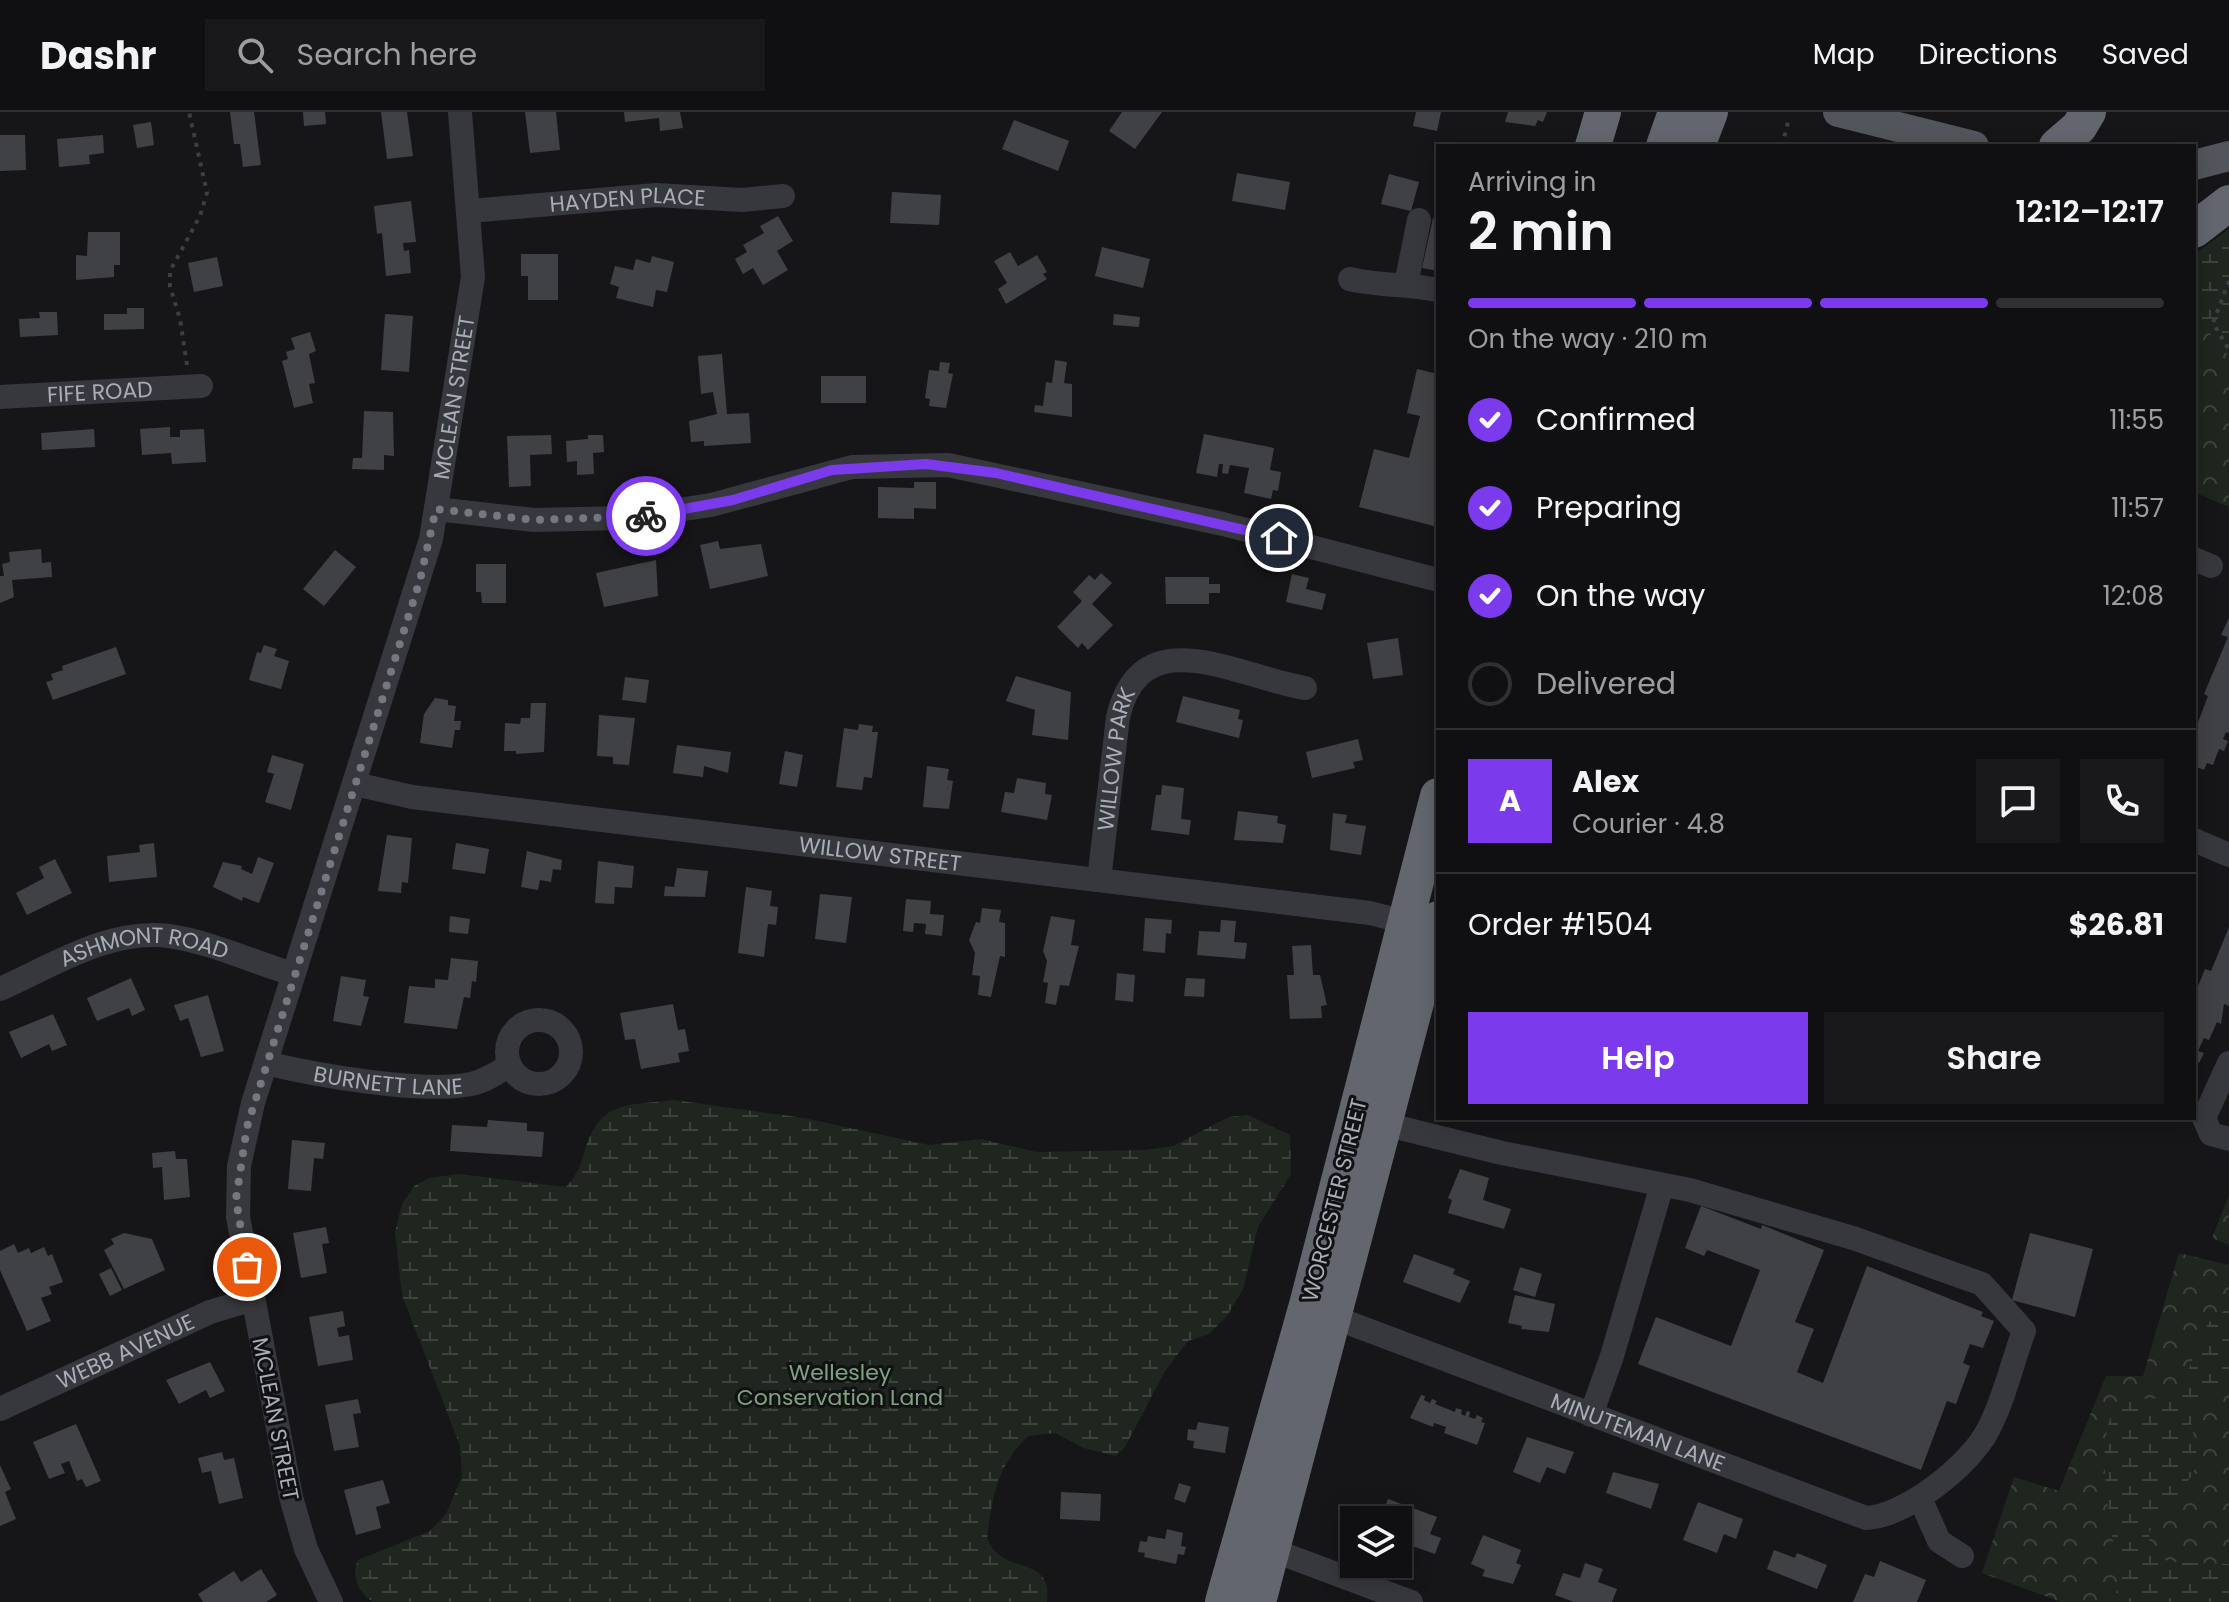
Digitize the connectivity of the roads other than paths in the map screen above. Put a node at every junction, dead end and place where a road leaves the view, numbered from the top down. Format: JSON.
{"nodes":[{"id":1,"x":460,"y":112,"type":"edge"},
{"id":2,"x":1603,"y":112,"type":"edge"},
{"id":3,"x":1676,"y":112,"type":"edge"},
{"id":4,"x":1710,"y":112,"type":"edge"},
{"id":5,"x":1838,"y":112,"type":"edge"},
{"id":6,"x":2088,"y":112,"type":"edge"},
{"id":7,"x":1594,"y":144,"type":"edge"},
{"id":8,"x":1665,"y":144,"type":"edge"},
{"id":9,"x":1698,"y":144,"type":"edge"},
{"id":10,"x":1709,"y":144,"type":"edge"},
{"id":11,"x":1966,"y":144,"type":"edge"},
{"id":12,"x":2059,"y":144,"type":"edge"},
{"id":13,"x":2229,"y":156,"type":"edge"},
{"id":14,"x":2196,"y":164,"type":"edge"},
{"id":15,"x":783,"y":196,"type":"dead end"},
{"id":16,"x":2229,"y":203,"type":"edge"},
{"id":17,"x":470,"y":211,"type":"junction"},
{"id":18,"x":1419,"y":220,"type":"dead end"},
{"id":19,"x":2196,"y":228,"type":"edge"},
{"id":20,"x":1350,"y":279,"type":"dead end"},
{"id":21,"x":1406,"y":284,"type":"junction"},
{"id":22,"x":1436,"y":290,"type":"edge"},
{"id":23,"x":196,"y":386,"type":"road end"},
{"id":24,"x":0,"y":397,"type":"edge"},
{"id":25,"x":436,"y":509,"type":"junction"},
{"id":26,"x":1436,"y":579,"type":"edge"},
{"id":27,"x":1305,"y":688,"type":"dead end"},
{"id":28,"x":355,"y":784,"type":"junction"},
{"id":29,"x":1436,"y":812,"type":"edge"},
{"id":30,"x":2196,"y":841,"type":"edge"},
{"id":31,"x":2229,"y":855,"type":"edge"},
{"id":32,"x":1099,"y":880,"type":"junction"},
{"id":33,"x":1422,"y":921,"type":"edge"},
{"id":34,"x":293,"y":974,"type":"junction"},
{"id":35,"x":0,"y":989,"type":"edge"},
{"id":36,"x":266,"y":1063,"type":"junction"},
{"id":37,"x":2229,"y":1063,"type":"edge"},
{"id":38,"x":510,"y":1065,"type":"dead end"},
{"id":39,"x":1384,"y":1124,"type":"junction"},
{"id":40,"x":2229,"y":1139,"type":"edge"},
{"id":41,"x":1662,"y":1185,"type":"junction"},
{"id":42,"x":253,"y":1299,"type":"junction"},
{"id":43,"x":1333,"y":1317,"type":"junction"},
{"id":44,"x":0,"y":1409,"type":"edge"},
{"id":45,"x":1591,"y":1415,"type":"junction"},
{"id":46,"x":1920,"y":1498,"type":"junction"},
{"id":47,"x":1272,"y":1550,"type":"junction"},
{"id":48,"x":1962,"y":1556,"type":"dead end"},
{"id":49,"x":331,"y":1602,"type":"edge"},
{"id":50,"x":1223,"y":1602,"type":"edge"},
{"id":51,"x":1258,"y":1602,"type":"edge"},
{"id":52,"x":1411,"y":1602,"type":"edge"}],
"edges":[{"from":1,"to":17,"type":"street","name":"MCLEAN STREET"},
{"from":2,"to":7,"type":"highway"},
{"from":3,"to":8,"type":"highway"},
{"from":4,"to":9,"type":"highway"},
{"from":4,"to":10,"type":"highway"},
{"from":5,"to":11,"type":"main road"},
{"from":6,"to":12,"type":"highway"},
{"from":13,"to":14,"type":"main road"},
{"from":15,"to":17,"type":"street","name":"HAYDEN PLACE"},
{"from":16,"to":19,"type":"highway"},
{"from":17,"to":25,"type":"street","name":"MCLEAN STREET"},
{"from":18,"to":21,"type":"street"},
{"from":20,"to":21,"type":"street"},
{"from":21,"to":22,"type":"street"},
{"from":23,"to":24,"type":"street","name":"FIFE ROAD"},
{"from":25,"to":26,"type":"street"},
{"from":25,"to":28,"type":"street","name":"MCLEAN STREET"},
{"from":27,"to":32,"type":"street","name":"WILLOW PARK"},
{"from":28,"to":32,"type":"street","name":"WILLOW STREET"},
{"from":28,"to":34,"type":"street","name":"MCLEAN STREET"},
{"from":29,"to":33,"type":"highway","name":"WORCESTER STREET"},
{"from":30,"to":31,"type":"street"},
{"from":32,"to":33,"type":"street","name":"WILLOW STREET"},
{"from":33,"to":39,"type":"highway","name":"WORCESTER STREET"},
{"from":33,"to":50,"type":"highway","name":"WORCESTER STREET"},
{"from":34,"to":35,"type":"street","name":"ASHMONT ROAD"},
{"from":34,"to":36,"type":"street","name":"MCLEAN STREET"},
{"from":36,"to":38,"type":"street","name":"BURNETT LANE"},
{"from":36,"to":42,"type":"street","name":"MCLEAN STREET"},
{"from":37,"to":40,"type":"street"},
{"from":39,"to":41,"type":"street"},
{"from":39,"to":43,"type":"highway","name":"WORCESTER STREET"},
{"from":41,"to":45,"type":"street"},
{"from":41,"to":46,"type":"street","name":"MINUTEMAN LANE"},
{"from":42,"to":44,"type":"street","name":"WEBB AVENUE"},
{"from":42,"to":49,"type":"street","name":"MCLEAN STREET"},
{"from":43,"to":45,"type":"street","name":"MINUTEMAN LANE"},
{"from":43,"to":47,"type":"highway","name":"WORCESTER STREET"},
{"from":45,"to":46,"type":"street","name":"MINUTEMAN LANE"},
{"from":46,"to":48,"type":"street"},
{"from":47,"to":51,"type":"highway","name":"WORCESTER STREET"},
{"from":47,"to":52,"type":"street"}]}
